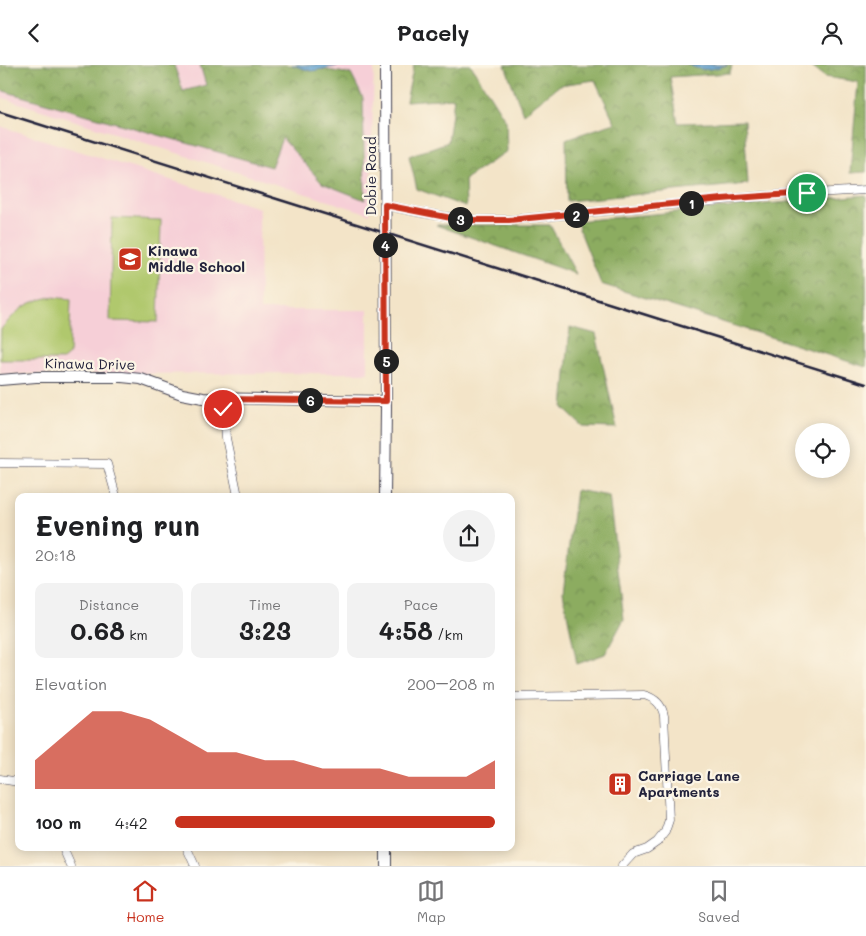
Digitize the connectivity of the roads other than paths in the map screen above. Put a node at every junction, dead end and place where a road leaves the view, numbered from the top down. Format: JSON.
{"nodes":[{"id":1,"x":385,"y":68,"type":"edge"},
{"id":2,"x":866,"y":190,"type":"edge"},
{"id":3,"x":385,"y":205,"type":"junction"},
{"id":4,"x":0,"y":380,"type":"edge"},
{"id":5,"x":223,"y":399,"type":"junction"},
{"id":6,"x":386,"y":401,"type":"junction"},
{"id":7,"x":0,"y":463,"type":"edge"},
{"id":8,"x":115,"y":493,"type":"edge"},
{"id":9,"x":237,"y":493,"type":"edge"},
{"id":10,"x":385,"y":493,"type":"edge"},
{"id":11,"x":515,"y":697,"type":"edge"},
{"id":12,"x":0,"y":779,"type":"edge"},
{"id":13,"x":15,"y":781,"type":"edge"},
{"id":14,"x":64,"y":851,"type":"edge"},
{"id":15,"x":188,"y":851,"type":"edge"},
{"id":16,"x":386,"y":851,"type":"edge"},
{"id":17,"x":71,"y":866,"type":"edge"},
{"id":18,"x":195,"y":866,"type":"edge"},
{"id":19,"x":386,"y":866,"type":"edge"},
{"id":20,"x":622,"y":866,"type":"edge"}],
"edges":[{"from":1,"to":3,"type":"street","name":"Dobie Road"},
{"from":2,"to":3,"type":"street"},
{"from":3,"to":6,"type":"street","name":"Dobie Road"},
{"from":4,"to":5,"type":"street","name":"Kinawa Drive"},
{"from":5,"to":6,"type":"street","name":"Kinawa Drive"},
{"from":5,"to":9,"type":"street"},
{"from":6,"to":10,"type":"street","name":"Dobie Road"},
{"from":7,"to":8,"type":"street"},
{"from":11,"to":20,"type":"street"},
{"from":12,"to":13,"type":"street"},
{"from":14,"to":17,"type":"street"},
{"from":15,"to":18,"type":"street"},
{"from":16,"to":19,"type":"street"}]}
